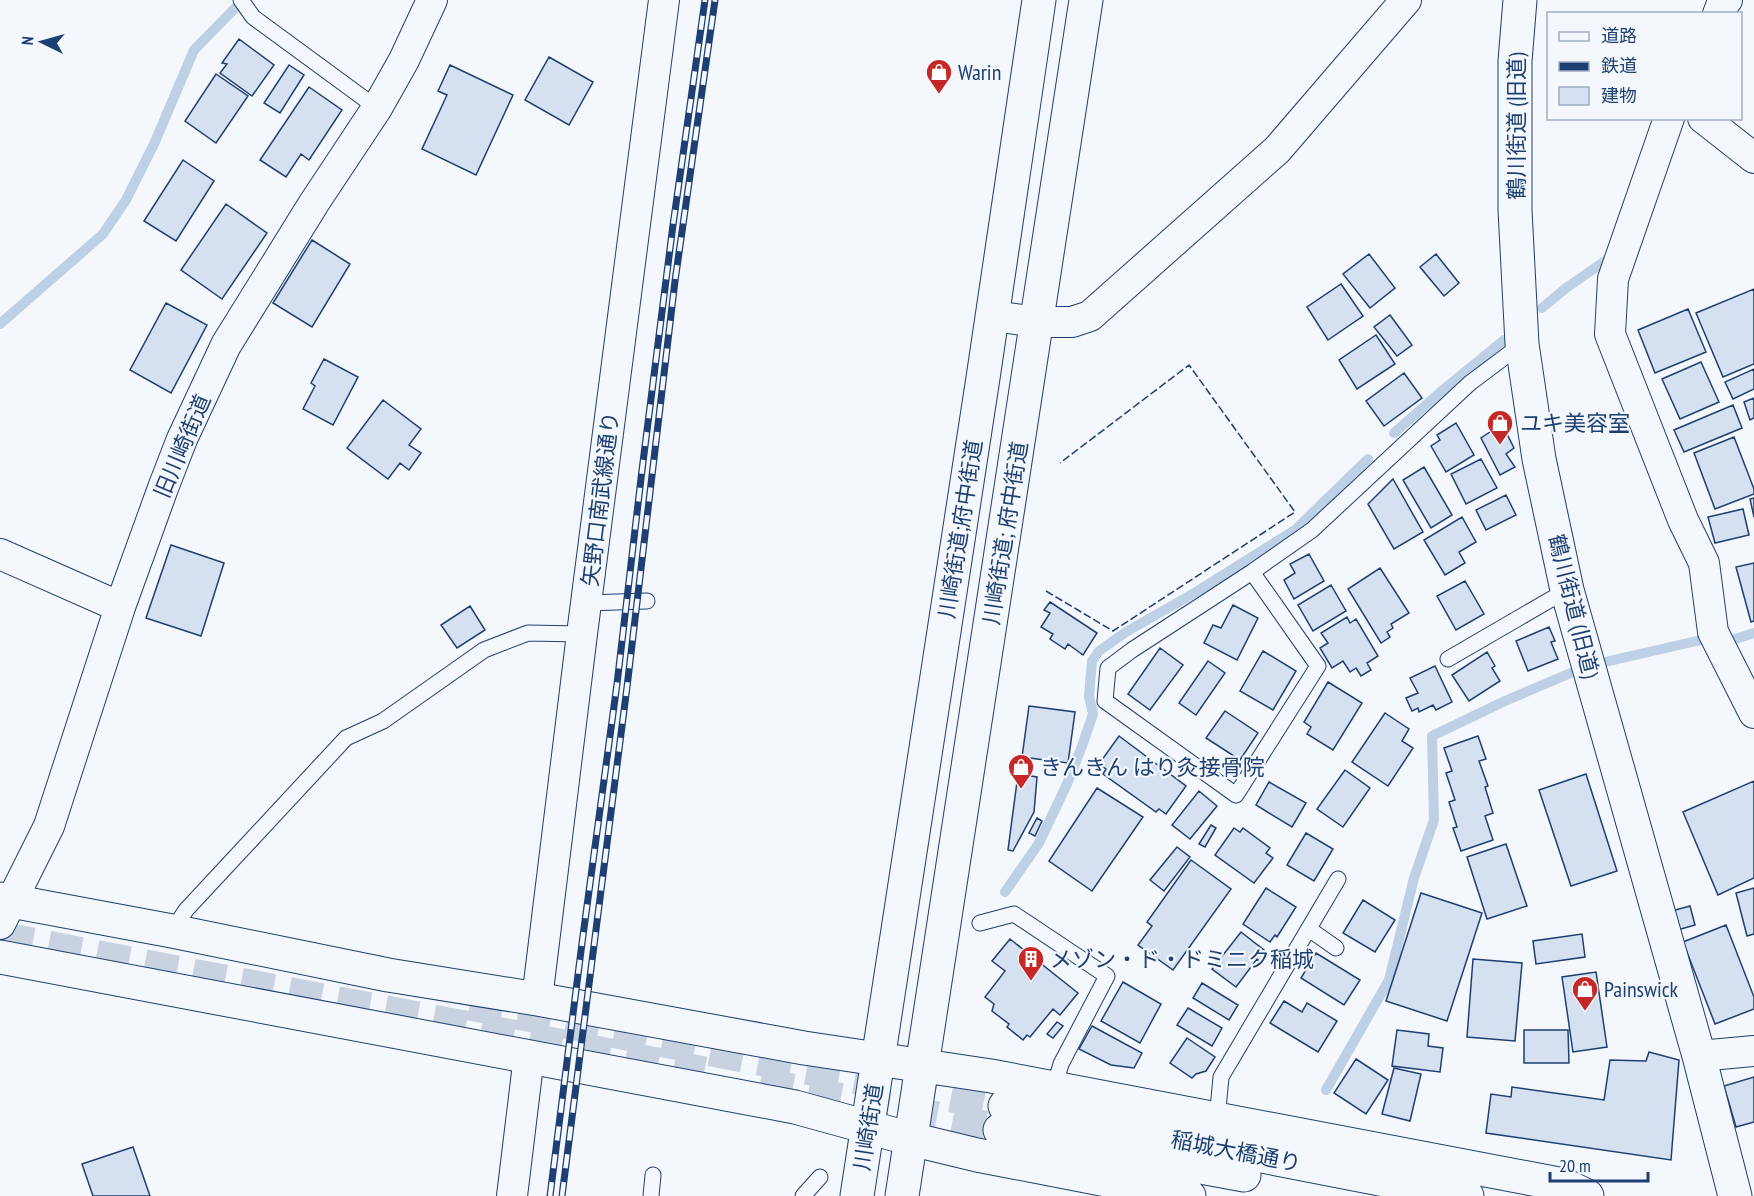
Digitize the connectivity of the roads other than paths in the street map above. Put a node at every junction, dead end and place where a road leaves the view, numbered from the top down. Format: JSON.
{"nodes":[{"id":1,"x":241,"y":0,"type":"edge"},
{"id":2,"x":432,"y":0,"type":"edge"},
{"id":3,"x":664,"y":0,"type":"edge"},
{"id":4,"x":1040,"y":0,"type":"edge"},
{"id":5,"x":1086,"y":0,"type":"edge"},
{"id":6,"x":1406,"y":0,"type":"edge"},
{"id":7,"x":1520,"y":0,"type":"edge"},
{"id":8,"x":377,"y":108,"type":"junction"},
{"id":9,"x":1668,"y":120,"type":"edge"},
{"id":10,"x":1706,"y":120,"type":"edge"},
{"id":11,"x":1754,"y":158,"type":"edge"},
{"id":12,"x":993,"y":316,"type":"junction"},
{"id":13,"x":1037,"y":322,"type":"junction"},
{"id":14,"x":1522,"y":344,"type":"junction"},
{"id":15,"x":0,"y":554,"type":"edge"},
{"id":16,"x":1252,"y":572,"type":"junction"},
{"id":17,"x":1567,"y":590,"type":"junction"},
{"id":18,"x":647,"y":601,"type":"dead end"},
{"id":19,"x":586,"y":603,"type":"junction"},
{"id":20,"x":120,"y":607,"type":"junction"},
{"id":21,"x":582,"y":634,"type":"junction"},
{"id":22,"x":1448,"y":659,"type":"dead end"},
{"id":23,"x":1754,"y":713,"type":"edge"},
{"id":24,"x":1338,"y":879,"type":"dead end"},
{"id":25,"x":4,"y":908,"type":"edge"},
{"id":26,"x":980,"y":923,"type":"dead end"},
{"id":27,"x":1308,"y":929,"type":"junction"},
{"id":28,"x":171,"y":931,"type":"junction"},
{"id":29,"x":1336,"y":948,"type":"dead end"},
{"id":30,"x":0,"y":957,"type":"edge"},
{"id":31,"x":537,"y":999,"type":"junction"},
{"id":32,"x":1754,"y":1051,"type":"edge"},
{"id":33,"x":529,"y":1056,"type":"junction"},
{"id":34,"x":1699,"y":1056,"type":"junction"},
{"id":35,"x":879,"y":1059,"type":"junction"},
{"id":36,"x":922,"y":1065,"type":"junction"},
{"id":37,"x":1054,"y":1088,"type":"junction"},
{"id":38,"x":1216,"y":1120,"type":"junction"},
{"id":39,"x":868,"y":1128,"type":"junction"},
{"id":40,"x":911,"y":1139,"type":"junction"},
{"id":41,"x":653,"y":1175,"type":"dead end"},
{"id":42,"x":820,"y":1177,"type":"dead end"},
{"id":43,"x":512,"y":1196,"type":"edge"},
{"id":44,"x":651,"y":1196,"type":"edge"},
{"id":45,"x":803,"y":1196,"type":"edge"},
{"id":46,"x":857,"y":1196,"type":"edge"},
{"id":47,"x":902,"y":1196,"type":"edge"},
{"id":48,"x":1189,"y":1196,"type":"edge"},
{"id":49,"x":1355,"y":1196,"type":"edge"},
{"id":50,"x":1467,"y":1196,"type":"edge"},
{"id":51,"x":1587,"y":1196,"type":"edge"},
{"id":52,"x":1736,"y":1196,"type":"edge"}],
"edges":[{"from":1,"to":8,"type":"lane"},
{"from":2,"to":8,"type":"street","name":"旧川崎街道"},
{"from":3,"to":19,"type":"street","name":"矢野口南武線通り"},
{"from":4,"to":12,"type":"main road","name":"川崎街道;府中街道"},
{"from":5,"to":13,"type":"main road","name":"川崎街道; 府中街道"},
{"from":6,"to":13,"type":"street"},
{"from":7,"to":14,"type":"main road","name":"鶴川街道 (旧道)"},
{"from":8,"to":20,"type":"street","name":"旧川崎街道"},
{"from":9,"to":23,"type":"street"},
{"from":10,"to":11,"type":"street"},
{"from":12,"to":13,"type":"street"},
{"from":12,"to":35,"type":"main road","name":"川崎街道;府中街道"},
{"from":13,"to":36,"type":"main road","name":"川崎街道; 府中街道"},
{"from":14,"to":16,"type":"lane"},
{"from":14,"to":17,"type":"main road","name":"鶴川街道 (旧道)"},
{"from":15,"to":20,"type":"street"},
{"from":16,"to":16,"type":"lane"},
{"from":17,"to":22,"type":"lane"},
{"from":17,"to":34,"type":"main road","name":"鶴川街道 (旧道)"},
{"from":18,"to":19,"type":"lane"},
{"from":19,"to":21,"type":"street","name":"矢野口南武線通り"},
{"from":20,"to":25,"type":"street","name":"旧川崎街道"},
{"from":21,"to":28,"type":"lane"},
{"from":21,"to":31,"type":"street","name":"矢野口南武線通り"},
{"from":24,"to":27,"type":"lane"},
{"from":25,"to":28,"type":"main road"},
{"from":26,"to":37,"type":"lane"},
{"from":27,"to":29,"type":"lane"},
{"from":27,"to":38,"type":"lane"},
{"from":28,"to":31,"type":"main road"},
{"from":30,"to":33,"type":"main road"},
{"from":31,"to":35,"type":"main road"},
{"from":32,"to":34,"type":"street"},
{"from":33,"to":39,"type":"main road"},
{"from":33,"to":43,"type":"street"},
{"from":34,"to":52,"type":"main road","name":"鶴川街道 (旧道)"},
{"from":35,"to":36,"type":"main road"},
{"from":35,"to":39,"type":"main road","name":"川崎街道"},
{"from":36,"to":37,"type":"main road"},
{"from":36,"to":40,"type":"main road","name":"川崎街道"},
{"from":37,"to":38,"type":"main road"},
{"from":38,"to":51,"type":"main road"},
{"from":39,"to":40,"type":"main road"},
{"from":39,"to":46,"type":"main road","name":"川崎街道"},
{"from":40,"to":47,"type":"main road","name":"川崎街道"},
{"from":40,"to":48,"type":"main road"},
{"from":41,"to":44,"type":"lane"},
{"from":42,"to":45,"type":"lane"},
{"from":49,"to":50,"type":"main road","name":"稲城大橋通り"}]}
